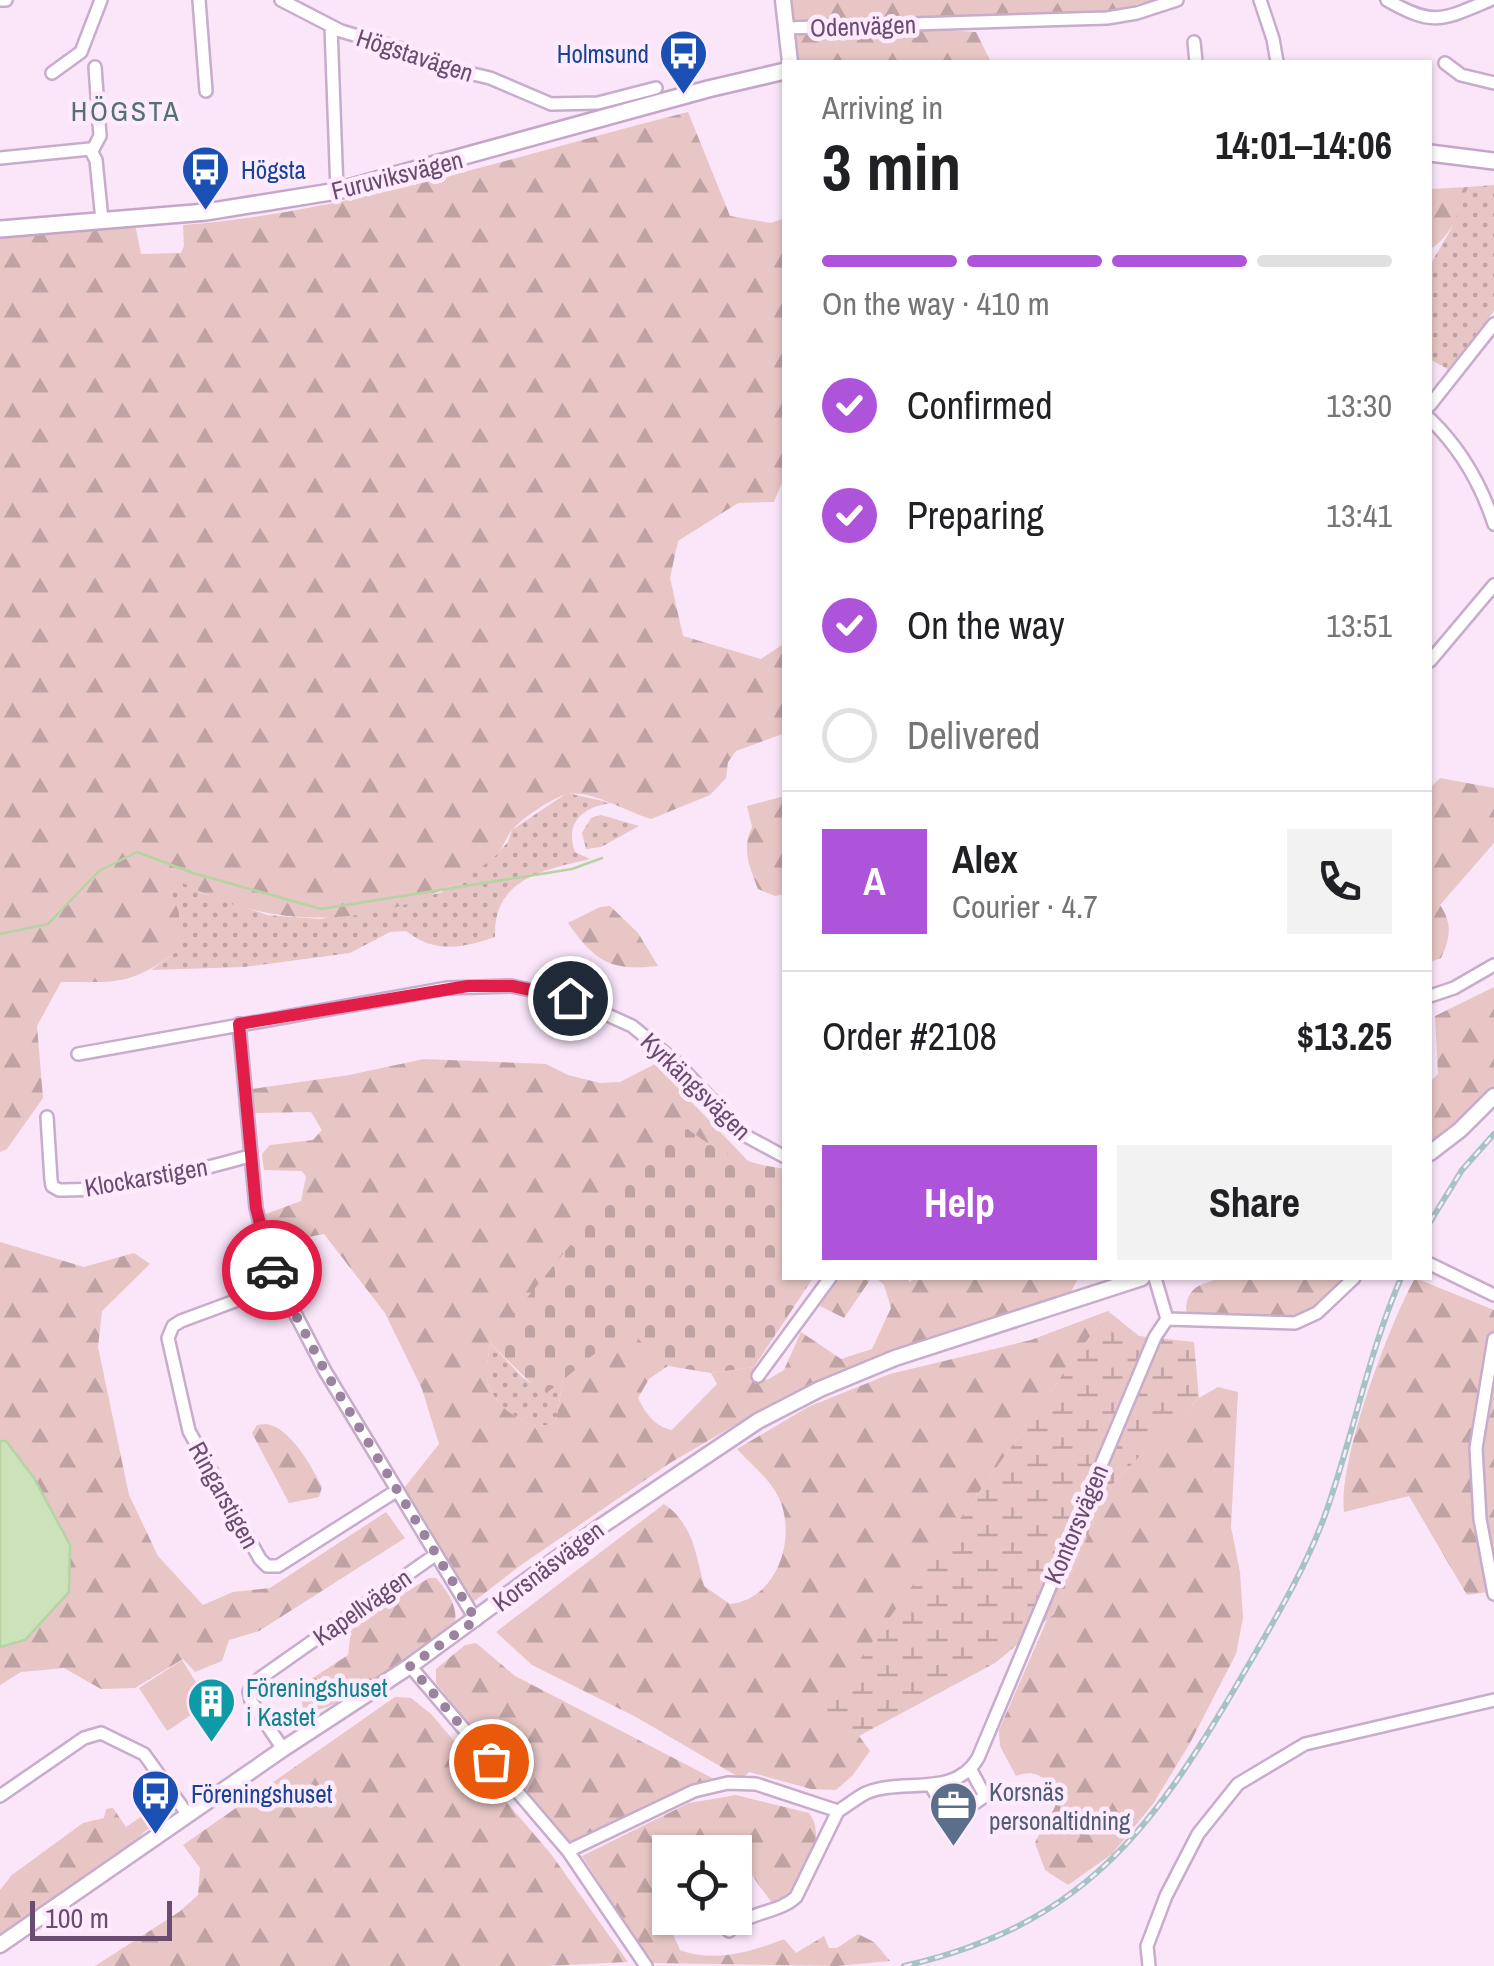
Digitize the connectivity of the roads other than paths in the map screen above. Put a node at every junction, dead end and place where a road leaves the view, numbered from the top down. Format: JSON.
{"nodes":[{"id":1,"x":101,"y":0,"type":"edge"},
{"id":2,"x":199,"y":0,"type":"edge"},
{"id":3,"x":783,"y":0,"type":"edge"},
{"id":4,"x":1177,"y":0,"type":"edge"},
{"id":5,"x":1260,"y":0,"type":"edge"},
{"id":6,"x":1387,"y":0,"type":"edge"},
{"id":7,"x":1490,"y":0,"type":"edge"},
{"id":8,"x":285,"y":1,"type":"edge"},
{"id":9,"x":331,"y":27,"type":"junction"},
{"id":10,"x":786,"y":28,"type":"junction"},
{"id":11,"x":1194,"y":42,"type":"dead end"},
{"id":12,"x":790,"y":60,"type":"edge"},
{"id":13,"x":1196,"y":60,"type":"edge"},
{"id":14,"x":1278,"y":60,"type":"edge"},
{"id":15,"x":1445,"y":63,"type":"dead end"},
{"id":16,"x":95,"y":67,"type":"dead end"},
{"id":17,"x":52,"y":72,"type":"dead end"},
{"id":18,"x":782,"y":72,"type":"edge"},
{"id":19,"x":1494,"y":83,"type":"edge"},
{"id":20,"x":656,"y":88,"type":"dead end"},
{"id":21,"x":206,"y":92,"type":"dead end"},
{"id":22,"x":551,"y":104,"type":"junction"},
{"id":23,"x":558,"y":132,"type":"junction"},
{"id":24,"x":92,"y":150,"type":"junction"},
{"id":25,"x":1432,"y":153,"type":"edge"},
{"id":26,"x":0,"y":158,"type":"edge"},
{"id":27,"x":1494,"y":162,"type":"edge"},
{"id":28,"x":337,"y":191,"type":"junction"},
{"id":29,"x":102,"y":220,"type":"junction"},
{"id":30,"x":0,"y":230,"type":"edge"},
{"id":31,"x":1494,"y":324,"type":"edge"},
{"id":32,"x":1432,"y":402,"type":"edge"},
{"id":33,"x":1432,"y":421,"type":"edge"},
{"id":34,"x":1494,"y":524,"type":"edge"},
{"id":35,"x":1494,"y":584,"type":"edge"},
{"id":36,"x":1432,"y":660,"type":"edge"},
{"id":37,"x":1494,"y":965,"type":"edge"},
{"id":38,"x":1432,"y":995,"type":"edge"},
{"id":39,"x":239,"y":1024,"type":"junction"},
{"id":40,"x":78,"y":1054,"type":"dead end"},
{"id":41,"x":1494,"y":1096,"type":"edge"},
{"id":42,"x":46,"y":1117,"type":"dead end"},
{"id":43,"x":1432,"y":1151,"type":"edge"},
{"id":44,"x":782,"y":1155,"type":"edge"},
{"id":45,"x":250,"y":1156,"type":"junction"},
{"id":46,"x":1432,"y":1265,"type":"edge"},
{"id":47,"x":829,"y":1280,"type":"edge"},
{"id":48,"x":1136,"y":1280,"type":"edge"},
{"id":49,"x":1156,"y":1280,"type":"edge"},
{"id":50,"x":1352,"y":1280,"type":"edge"},
{"id":51,"x":278,"y":1285,"type":"junction"},
{"id":52,"x":1494,"y":1295,"type":"edge"},
{"id":53,"x":1168,"y":1319,"type":"junction"},
{"id":54,"x":1494,"y":1338,"type":"edge"},
{"id":55,"x":758,"y":1376,"type":"dead end"},
{"id":56,"x":396,"y":1491,"type":"junction"},
{"id":57,"x":435,"y":1555,"type":"junction"},
{"id":58,"x":1494,"y":1594,"type":"edge"},
{"id":59,"x":476,"y":1620,"type":"junction"},
{"id":60,"x":410,"y":1666,"type":"junction"},
{"id":61,"x":1494,"y":1700,"type":"edge"},
{"id":62,"x":283,"y":1749,"type":"junction"},
{"id":63,"x":971,"y":1770,"type":"junction"},
{"id":64,"x":931,"y":1786,"type":"junction"},
{"id":65,"x":0,"y":1796,"type":"edge"},
{"id":66,"x":838,"y":1811,"type":"junction"},
{"id":67,"x":188,"y":1815,"type":"junction"},
{"id":68,"x":568,"y":1851,"type":"junction"},
{"id":69,"x":752,"y":1917,"type":"edge"},
{"id":70,"x":0,"y":1945,"type":"edge"},
{"id":71,"x":644,"y":1963,"type":"edge"},
{"id":72,"x":1149,"y":1966,"type":"edge"}],
"edges":[{"from":1,"to":17,"type":"street"},
{"from":2,"to":21,"type":"street"},
{"from":3,"to":10,"type":"street"},
{"from":4,"to":10,"type":"street","name":"Odenvägen"},
{"from":5,"to":14,"type":"street"},
{"from":6,"to":7,"type":"street"},
{"from":8,"to":9,"type":"street","name":"Högstavägen"},
{"from":9,"to":22,"type":"street","name":"Högstavägen"},
{"from":9,"to":28,"type":"street"},
{"from":10,"to":12,"type":"street"},
{"from":11,"to":13,"type":"street"},
{"from":15,"to":19,"type":"street"},
{"from":16,"to":24,"type":"street"},
{"from":18,"to":23,"type":"main road","name":"Furuviksvägen"},
{"from":20,"to":22,"type":"street","name":"Högstavägen"},
{"from":22,"to":23,"type":"street"},
{"from":23,"to":28,"type":"main road","name":"Furuviksvägen"},
{"from":24,"to":26,"type":"street"},
{"from":24,"to":29,"type":"street"},
{"from":25,"to":27,"type":"main road"},
{"from":28,"to":29,"type":"main road","name":"Furuviksvägen"},
{"from":29,"to":30,"type":"main road","name":"Furuviksvägen"},
{"from":31,"to":32,"type":"street"},
{"from":33,"to":34,"type":"street"},
{"from":35,"to":36,"type":"street"},
{"from":37,"to":38,"type":"street"},
{"from":39,"to":40,"type":"street","name":"Kyrkängsvägen"},
{"from":39,"to":44,"type":"street","name":"Kyrkängsvägen"},
{"from":39,"to":45,"type":"street","name":"Kapellvägen"},
{"from":41,"to":43,"type":"street"},
{"from":42,"to":45,"type":"street","name":"Klockarstigen"},
{"from":45,"to":51,"type":"street","name":"Kapellvägen"},
{"from":46,"to":52,"type":"street"},
{"from":47,"to":55,"type":"street"},
{"from":48,"to":59,"type":"street","name":"Korsnäsvägen"},
{"from":49,"to":53,"type":"street"},
{"from":50,"to":53,"type":"street"},
{"from":51,"to":56,"type":"street","name":"Kapellvägen"},
{"from":51,"to":56,"type":"street","name":"Ringarstigen"},
{"from":53,"to":63,"type":"street","name":"Kontorsvägen"},
{"from":54,"to":58,"type":"street"},
{"from":56,"to":57,"type":"street","name":"Kapellvägen"},
{"from":57,"to":59,"type":"street","name":"Kapellvägen"},
{"from":57,"to":62,"type":"street","name":"Kapellvägen"},
{"from":59,"to":60,"type":"street","name":"Korsnäsvägen"},
{"from":60,"to":62,"type":"street","name":"Korsnäsvägen"},
{"from":60,"to":68,"type":"street"},
{"from":61,"to":72,"type":"street"},
{"from":62,"to":67,"type":"street","name":"Korsnäsvägen"},
{"from":63,"to":64,"type":"street"},
{"from":63,"to":64,"type":"street","name":"Kontorsvägen"},
{"from":64,"to":66,"type":"street"},
{"from":65,"to":67,"type":"street"},
{"from":66,"to":68,"type":"street"},
{"from":66,"to":69,"type":"street"},
{"from":67,"to":70,"type":"street","name":"Korsnäsvägen"},
{"from":68,"to":71,"type":"street"}]}
